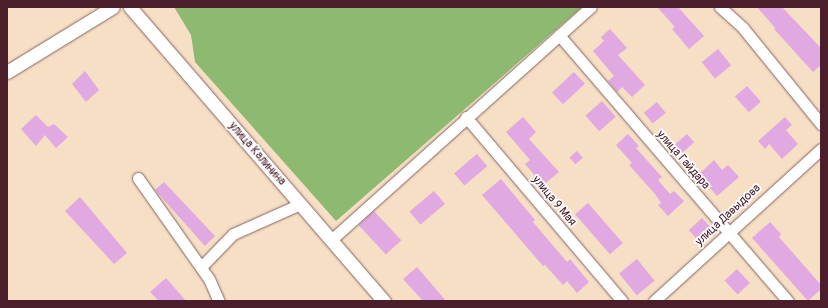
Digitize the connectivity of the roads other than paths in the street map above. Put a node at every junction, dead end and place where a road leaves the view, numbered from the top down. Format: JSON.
{"nodes":[{"id":1,"x":113,"y":7,"type":"edge"},
{"id":2,"x":130,"y":7,"type":"edge"},
{"id":3,"x":591,"y":7,"type":"edge"},
{"id":4,"x":720,"y":7,"type":"edge"},
{"id":5,"x":559,"y":35,"type":"junction"},
{"id":6,"x":7,"y":72,"type":"edge"},
{"id":7,"x":466,"y":117,"type":"junction"},
{"id":8,"x":821,"y":124,"type":"edge"},
{"id":9,"x":821,"y":149,"type":"edge"},
{"id":10,"x":138,"y":178,"type":"dead end"},
{"id":11,"x":300,"y":204,"type":"junction"},
{"id":12,"x":728,"y":233,"type":"junction"},
{"id":13,"x":331,"y":240,"type":"junction"},
{"id":14,"x":200,"y":267,"type":"junction"},
{"id":15,"x":218,"y":301,"type":"edge"},
{"id":16,"x":384,"y":301,"type":"edge"},
{"id":17,"x":622,"y":301,"type":"edge"},
{"id":18,"x":654,"y":301,"type":"edge"},
{"id":19,"x":788,"y":301,"type":"edge"}],
"edges":[{"from":1,"to":6,"type":"street"},
{"from":2,"to":11,"type":"street","name":"улица Калинина"},
{"from":3,"to":5,"type":"street"},
{"from":4,"to":8,"type":"street"},
{"from":5,"to":7,"type":"street"},
{"from":5,"to":12,"type":"street","name":"улица Гайдара"},
{"from":7,"to":13,"type":"street"},
{"from":7,"to":17,"type":"street","name":"улица 9 Мая"},
{"from":9,"to":12,"type":"street","name":"улица Давыдова"},
{"from":10,"to":14,"type":"street"},
{"from":11,"to":13,"type":"street","name":"улица Калинина"},
{"from":11,"to":14,"type":"street"},
{"from":12,"to":18,"type":"street","name":"улица Давыдова"},
{"from":12,"to":19,"type":"street","name":"улица Гайдара"},
{"from":13,"to":16,"type":"street","name":"улица Калинина"},
{"from":14,"to":15,"type":"street"}]}
